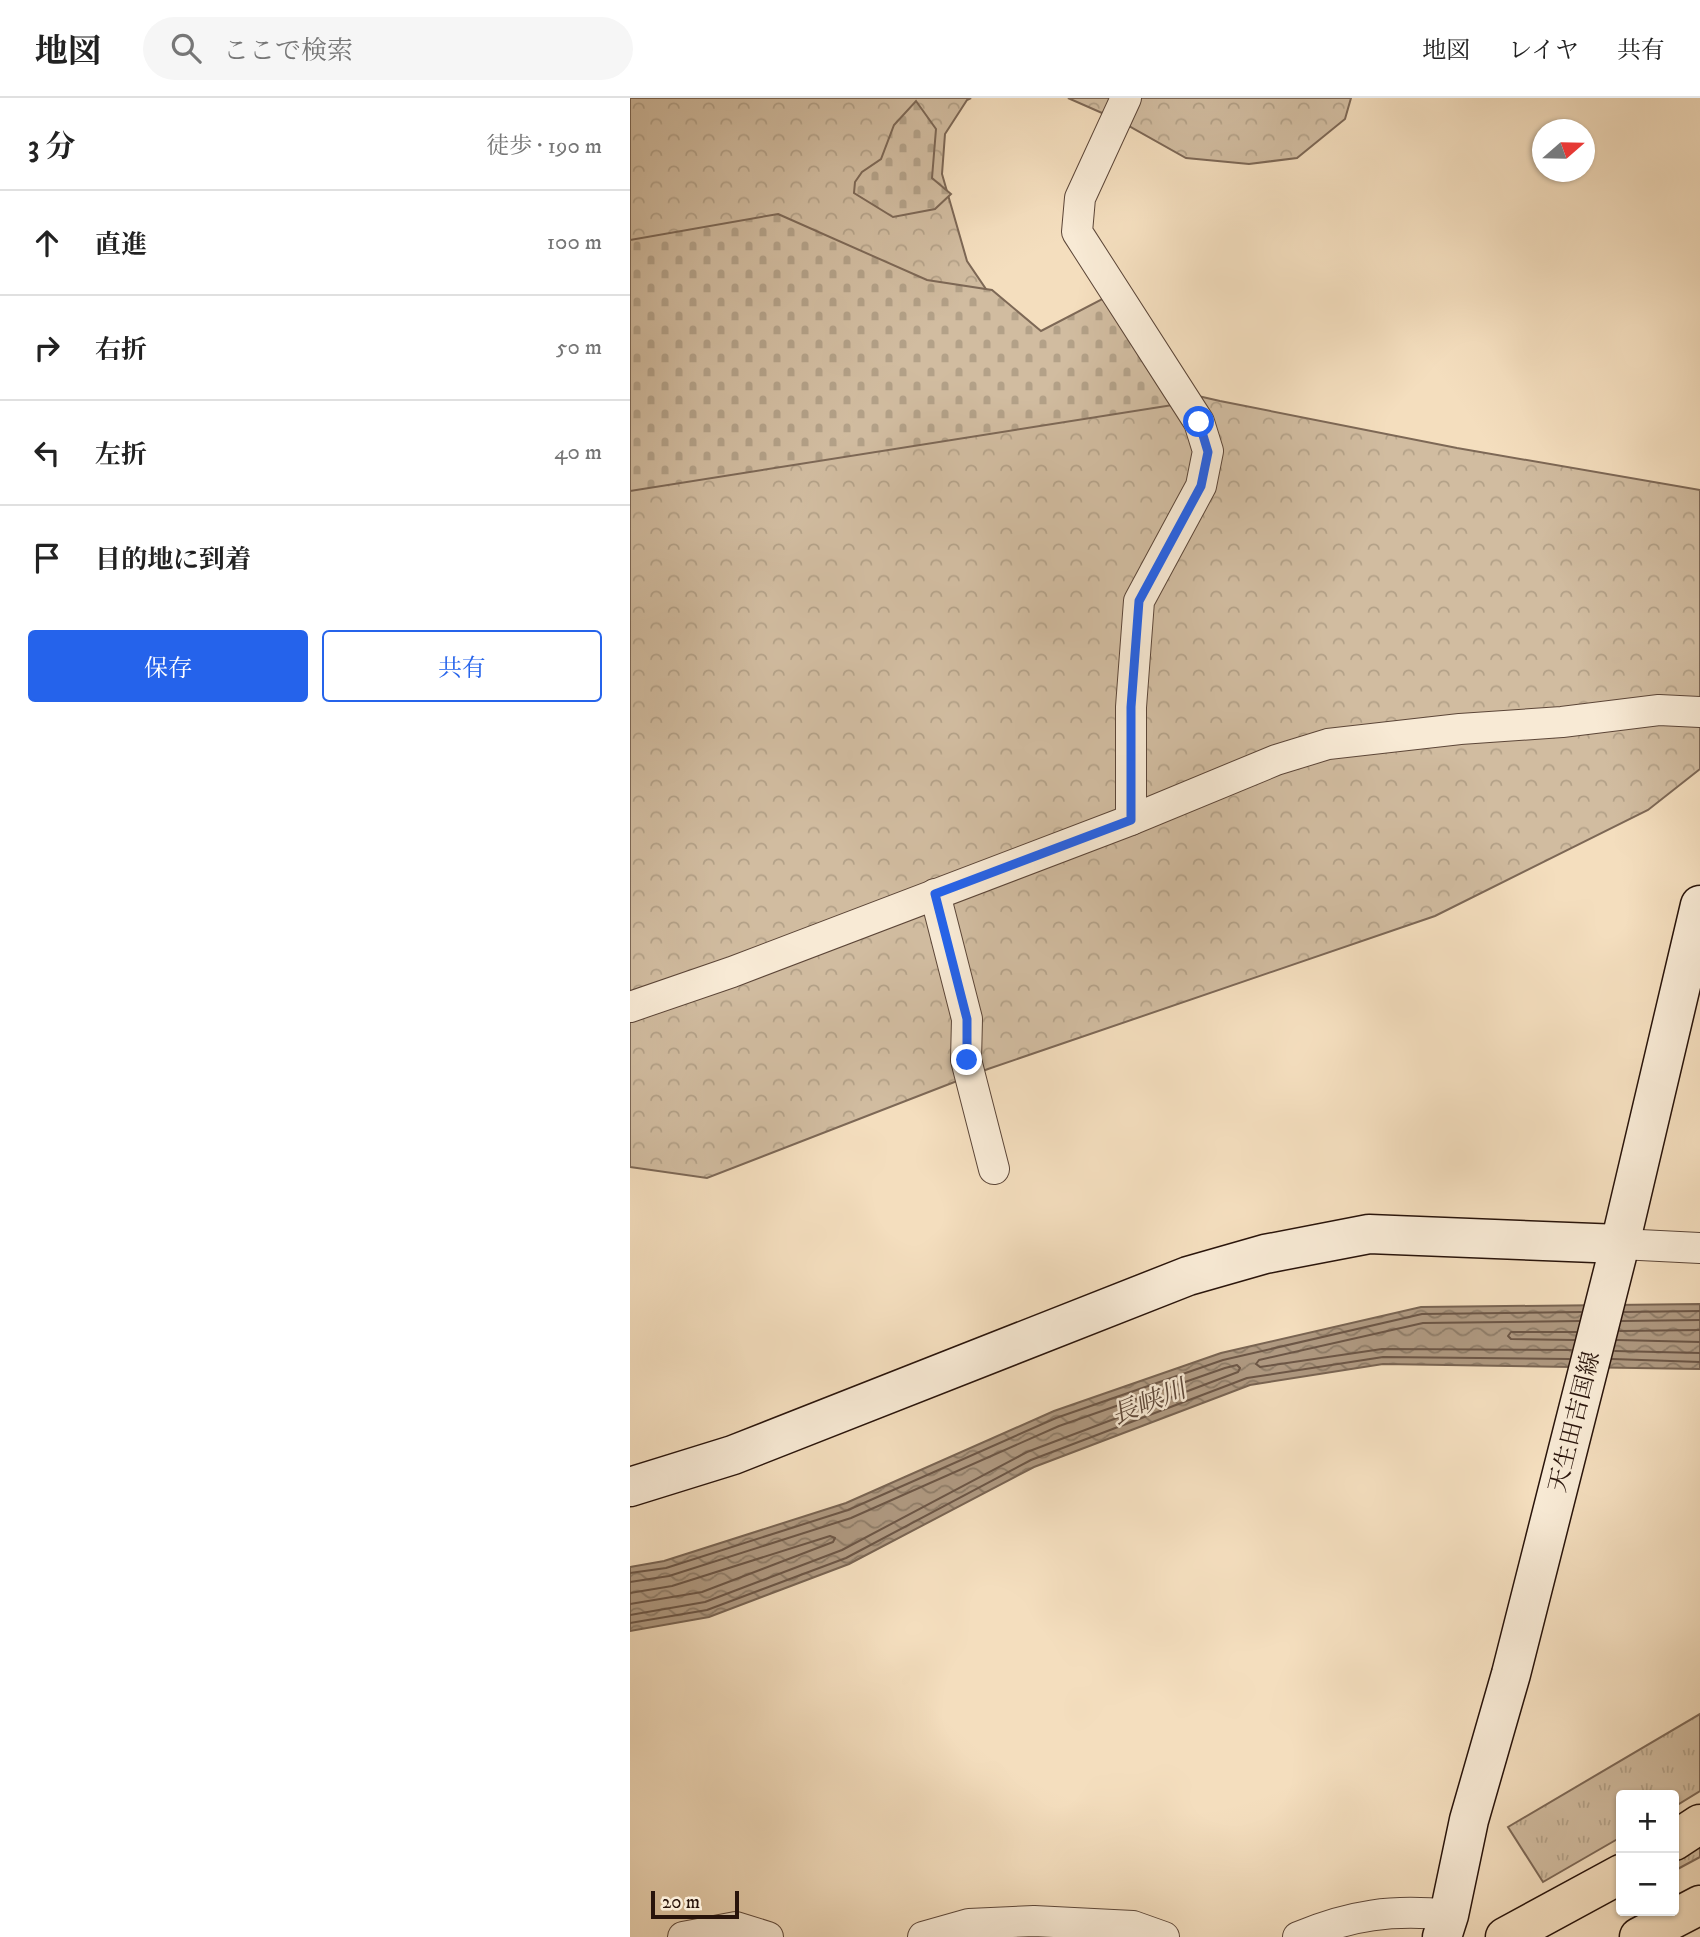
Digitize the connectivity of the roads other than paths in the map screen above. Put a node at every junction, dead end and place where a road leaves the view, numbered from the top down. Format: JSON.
{"nodes":[{"id":1,"x":1126,"y":98,"type":"edge"},
{"id":2,"x":1700,"y":712,"type":"edge"},
{"id":3,"x":1131,"y":820,"type":"junction"},
{"id":4,"x":935,"y":894,"type":"junction"},
{"id":5,"x":1700,"y":905,"type":"edge"},
{"id":6,"x":630,"y":1007,"type":"edge"},
{"id":7,"x":994,"y":1169,"type":"dead end"},
{"id":8,"x":1620,"y":1244,"type":"junction"},
{"id":9,"x":1700,"y":1248,"type":"edge"},
{"id":10,"x":630,"y":1487,"type":"edge"},
{"id":11,"x":1700,"y":1824,"type":"edge"},
{"id":12,"x":1679,"y":1838,"type":"edge"},
{"id":13,"x":1616,"y":1877,"type":"edge"},
{"id":14,"x":1700,"y":1905,"type":"edge"},
{"id":15,"x":1445,"y":1926,"type":"edge"},
{"id":16,"x":683,"y":1937,"type":"edge"},
{"id":17,"x":768,"y":1937,"type":"edge"},
{"id":18,"x":923,"y":1937,"type":"edge"},
{"id":19,"x":1164,"y":1937,"type":"edge"},
{"id":20,"x":1298,"y":1937,"type":"edge"},
{"id":21,"x":1506,"y":1937,"type":"edge"},
{"id":22,"x":1639,"y":1937,"type":"edge"}],
"edges":[{"from":1,"to":3,"type":"street"},
{"from":2,"to":3,"type":"street"},
{"from":3,"to":4,"type":"street"},
{"from":4,"to":6,"type":"street"},
{"from":4,"to":7,"type":"street"},
{"from":5,"to":8,"type":"main road","name":"天生田吉国線"},
{"from":8,"to":9,"type":"street"},
{"from":8,"to":10,"type":"main road"},
{"from":8,"to":15,"type":"main road","name":"天生田吉国線"},
{"from":11,"to":12,"type":"highway"},
{"from":13,"to":21,"type":"highway"},
{"from":14,"to":22,"type":"highway"},
{"from":15,"to":20,"type":"street"},
{"from":16,"to":17,"type":"street"},
{"from":18,"to":19,"type":"street"}]}
